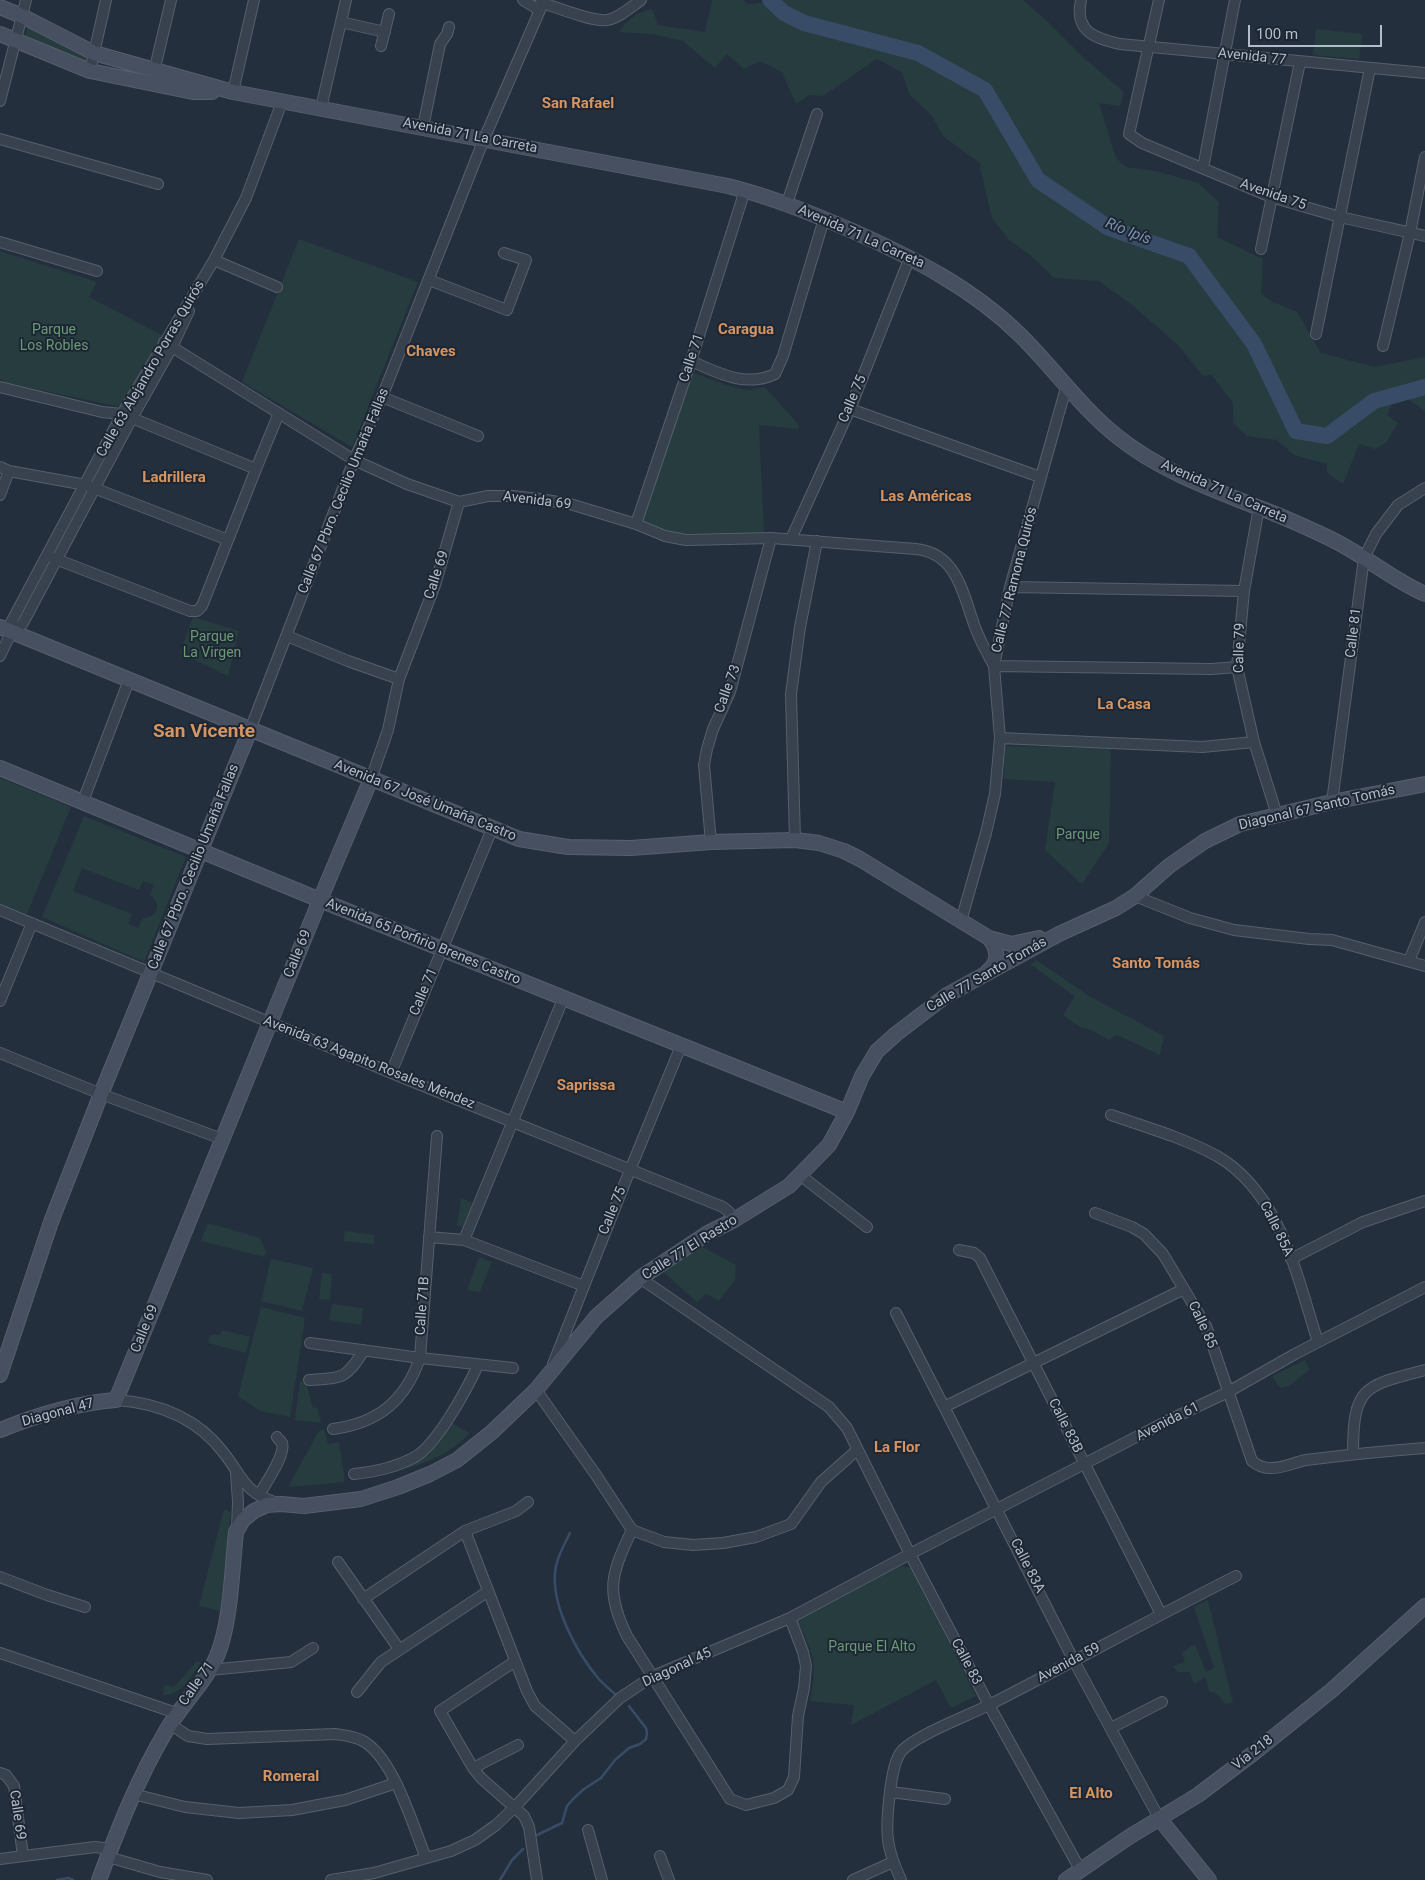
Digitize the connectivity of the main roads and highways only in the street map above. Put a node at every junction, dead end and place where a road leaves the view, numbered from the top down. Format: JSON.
{"nodes":[{"id":1,"x":0,"y":7,"type":"edge"},
{"id":2,"x":0,"y":34,"type":"edge"},
{"id":3,"x":233,"y":92,"type":"junction"},
{"id":4,"x":1425,"y":594,"type":"edge"},
{"id":5,"x":7,"y":630,"type":"edge"},
{"id":6,"x":250,"y":730,"type":"junction"},
{"id":7,"x":0,"y":768,"type":"edge"},
{"id":8,"x":371,"y":779,"type":"junction"},
{"id":9,"x":1425,"y":784,"type":"edge"},
{"id":10,"x":200,"y":851,"type":"junction"},
{"id":11,"x":320,"y":900,"type":"junction"},
{"id":12,"x":1059,"y":934,"type":"junction"},
{"id":13,"x":989,"y":938,"type":"junction"},
{"id":14,"x":985,"y":974,"type":"junction"},
{"id":15,"x":847,"y":1112,"type":"junction"},
{"id":16,"x":0,"y":1375,"type":"edge"},
{"id":17,"x":116,"y":1400,"type":"joint"},
{"id":18,"x":2,"y":1429,"type":"edge"},
{"id":19,"x":236,"y":1532,"type":"joint"},
{"id":20,"x":1425,"y":1606,"type":"edge"},
{"id":21,"x":1159,"y":1818,"type":"junction"},
{"id":22,"x":99,"y":1880,"type":"edge"},
{"id":23,"x":1066,"y":1880,"type":"edge"},
{"id":24,"x":1209,"y":1880,"type":"edge"}],
"edges":[{"from":1,"to":3,"type":"main road","name":"Avenida 71 La Carreta"},
{"from":2,"to":3,"type":"main road","name":"Avenida 71 La Carreta"},
{"from":3,"to":4,"type":"main road","name":"Avenida 71 La Carreta"},
{"from":5,"to":6,"type":"main road","name":"Avenida 67 José Umaña Castro"},
{"from":6,"to":8,"type":"main road","name":"Avenida 67 José Umaña Castro"},
{"from":6,"to":10,"type":"main road","name":"Calle 67 Pbro. Cecilio Umaña Fallas"},
{"from":7,"to":10,"type":"main road","name":"Avenida 65 Porfirio Brenes Castro"},
{"from":8,"to":11,"type":"main road","name":"Calle 69"},
{"from":8,"to":13,"type":"main road","name":"Avenida 67 José Umaña Castro"},
{"from":9,"to":12,"type":"main road","name":"Diagonal 67 Santo Tomás"},
{"from":10,"to":11,"type":"main road","name":"Avenida 65 Porfirio Brenes Castro"},
{"from":10,"to":16,"type":"main road","name":"Calle 67 Pbro. Cecilio Umaña Fallas"},
{"from":11,"to":15,"type":"main road","name":"Avenida 65 Porfirio Brenes Castro"},
{"from":11,"to":17,"type":"main road","name":"Calle 69"},
{"from":12,"to":13,"type":"main road","name":"Avenida 67 José Umaña Castro"},
{"from":12,"to":14,"type":"main road","name":"Calle 77 Santo Tomás"},
{"from":13,"to":14,"type":"main road"},
{"from":14,"to":15,"type":"main road","name":"Calle 77 Santo Tomás"},
{"from":15,"to":19,"type":"main road","name":"Calle 77 El Rastro"},
{"from":17,"to":18,"type":"main road","name":"Diagonal 47"},
{"from":19,"to":22,"type":"main road","name":"Calle 71"},
{"from":20,"to":21,"type":"main road","name":"Vía 218"},
{"from":21,"to":23,"type":"main road","name":"Vía 218"},
{"from":21,"to":24,"type":"main road"}]}
